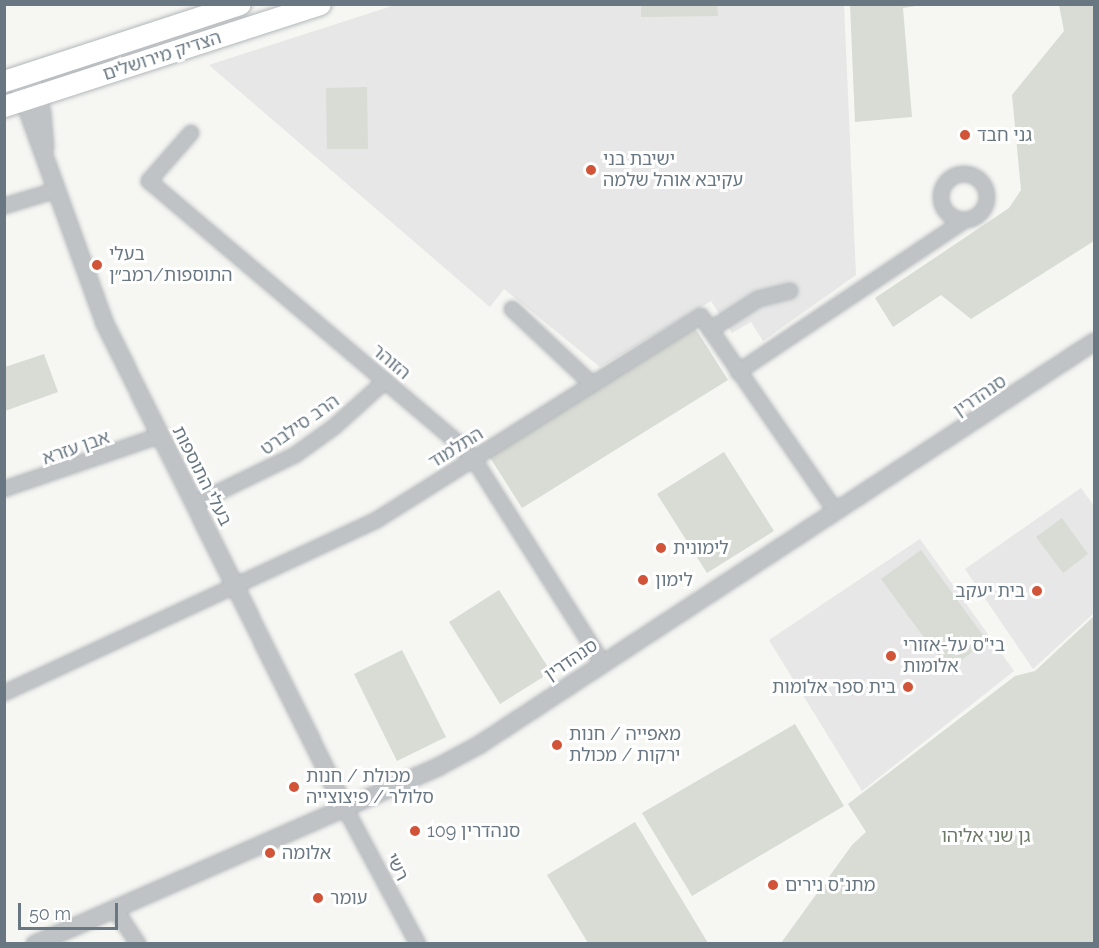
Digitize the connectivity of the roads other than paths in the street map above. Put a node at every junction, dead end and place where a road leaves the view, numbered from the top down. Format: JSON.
{"nodes":[{"id":1,"x":240,"y":4,"type":"edge"},
{"id":2,"x":320,"y":4,"type":"edge"},
{"id":3,"x":17,"y":77,"type":"edge"},
{"id":4,"x":21,"y":101,"type":"edge"},
{"id":5,"x":190,"y":133,"type":"dead end"},
{"id":6,"x":57,"y":190,"type":"junction"},
{"id":7,"x":4,"y":206,"type":"edge"},
{"id":8,"x":965,"y":220,"type":"dead end"},
{"id":9,"x":790,"y":291,"type":"dead end"},
{"id":10,"x":512,"y":309,"type":"dead end"},
{"id":11,"x":710,"y":330,"type":"junction"},
{"id":12,"x":1095,"y":342,"type":"edge"},
{"id":13,"x":738,"y":372,"type":"junction"},
{"id":14,"x":385,"y":381,"type":"junction"},
{"id":15,"x":592,"y":384,"type":"junction"},
{"id":16,"x":159,"y":436,"type":"junction"},
{"id":17,"x":473,"y":458,"type":"junction"},
{"id":18,"x":4,"y":489,"type":"edge"},
{"id":19,"x":196,"y":504,"type":"junction"},
{"id":20,"x":836,"y":512,"type":"junction"},
{"id":21,"x":237,"y":589,"type":"junction"},
{"id":22,"x":602,"y":662,"type":"junction"},
{"id":23,"x":4,"y":693,"type":"edge"},
{"id":24,"x":345,"y":808,"type":"junction"},
{"id":25,"x":115,"y":909,"type":"junction"},
{"id":26,"x":35,"y":944,"type":"edge"},
{"id":27,"x":138,"y":944,"type":"edge"},
{"id":28,"x":418,"y":944,"type":"edge"}],
"edges":[{"from":1,"to":3,"type":"main road","name":"הצדיק מירושלים"},
{"from":2,"to":4,"type":"main road","name":"הצדיק מירושלים"},
{"from":3,"to":4,"type":"street","name":"בעלי התוספות"},
{"from":4,"to":6,"type":"street","name":"בעלי התוספות"},
{"from":5,"to":14,"type":"street","name":"הזוהר"},
{"from":6,"to":7,"type":"street"},
{"from":6,"to":16,"type":"street","name":"בעלי התוספות"},
{"from":8,"to":13,"type":"street"},
{"from":9,"to":11,"type":"street"},
{"from":10,"to":15,"type":"street"},
{"from":11,"to":13,"type":"street"},
{"from":11,"to":15,"type":"street","name":"התלמוד"},
{"from":12,"to":20,"type":"street","name":"סנהדרין"},
{"from":13,"to":20,"type":"street"},
{"from":14,"to":17,"type":"street","name":"הזוהר"},
{"from":14,"to":19,"type":"street","name":"הרב סילברט"},
{"from":15,"to":17,"type":"street","name":"התלמוד"},
{"from":16,"to":18,"type":"street","name":"אבן עזרא"},
{"from":16,"to":19,"type":"street","name":"בעלי התוספות"},
{"from":17,"to":21,"type":"street","name":"התלמוד"},
{"from":17,"to":22,"type":"street","name":"הזוהר"},
{"from":19,"to":21,"type":"street","name":"בעלי התוספות"},
{"from":20,"to":22,"type":"street","name":"סנהדרין"},
{"from":21,"to":23,"type":"street","name":"התלמוד"},
{"from":21,"to":24,"type":"street","name":"בעלי התוספות"},
{"from":22,"to":24,"type":"street","name":"סנהדרין"},
{"from":24,"to":25,"type":"street","name":"סנהדרין"},
{"from":24,"to":28,"type":"street","name":"רשי"},
{"from":25,"to":26,"type":"street","name":"סנהדרין"},
{"from":25,"to":27,"type":"street"}]}
